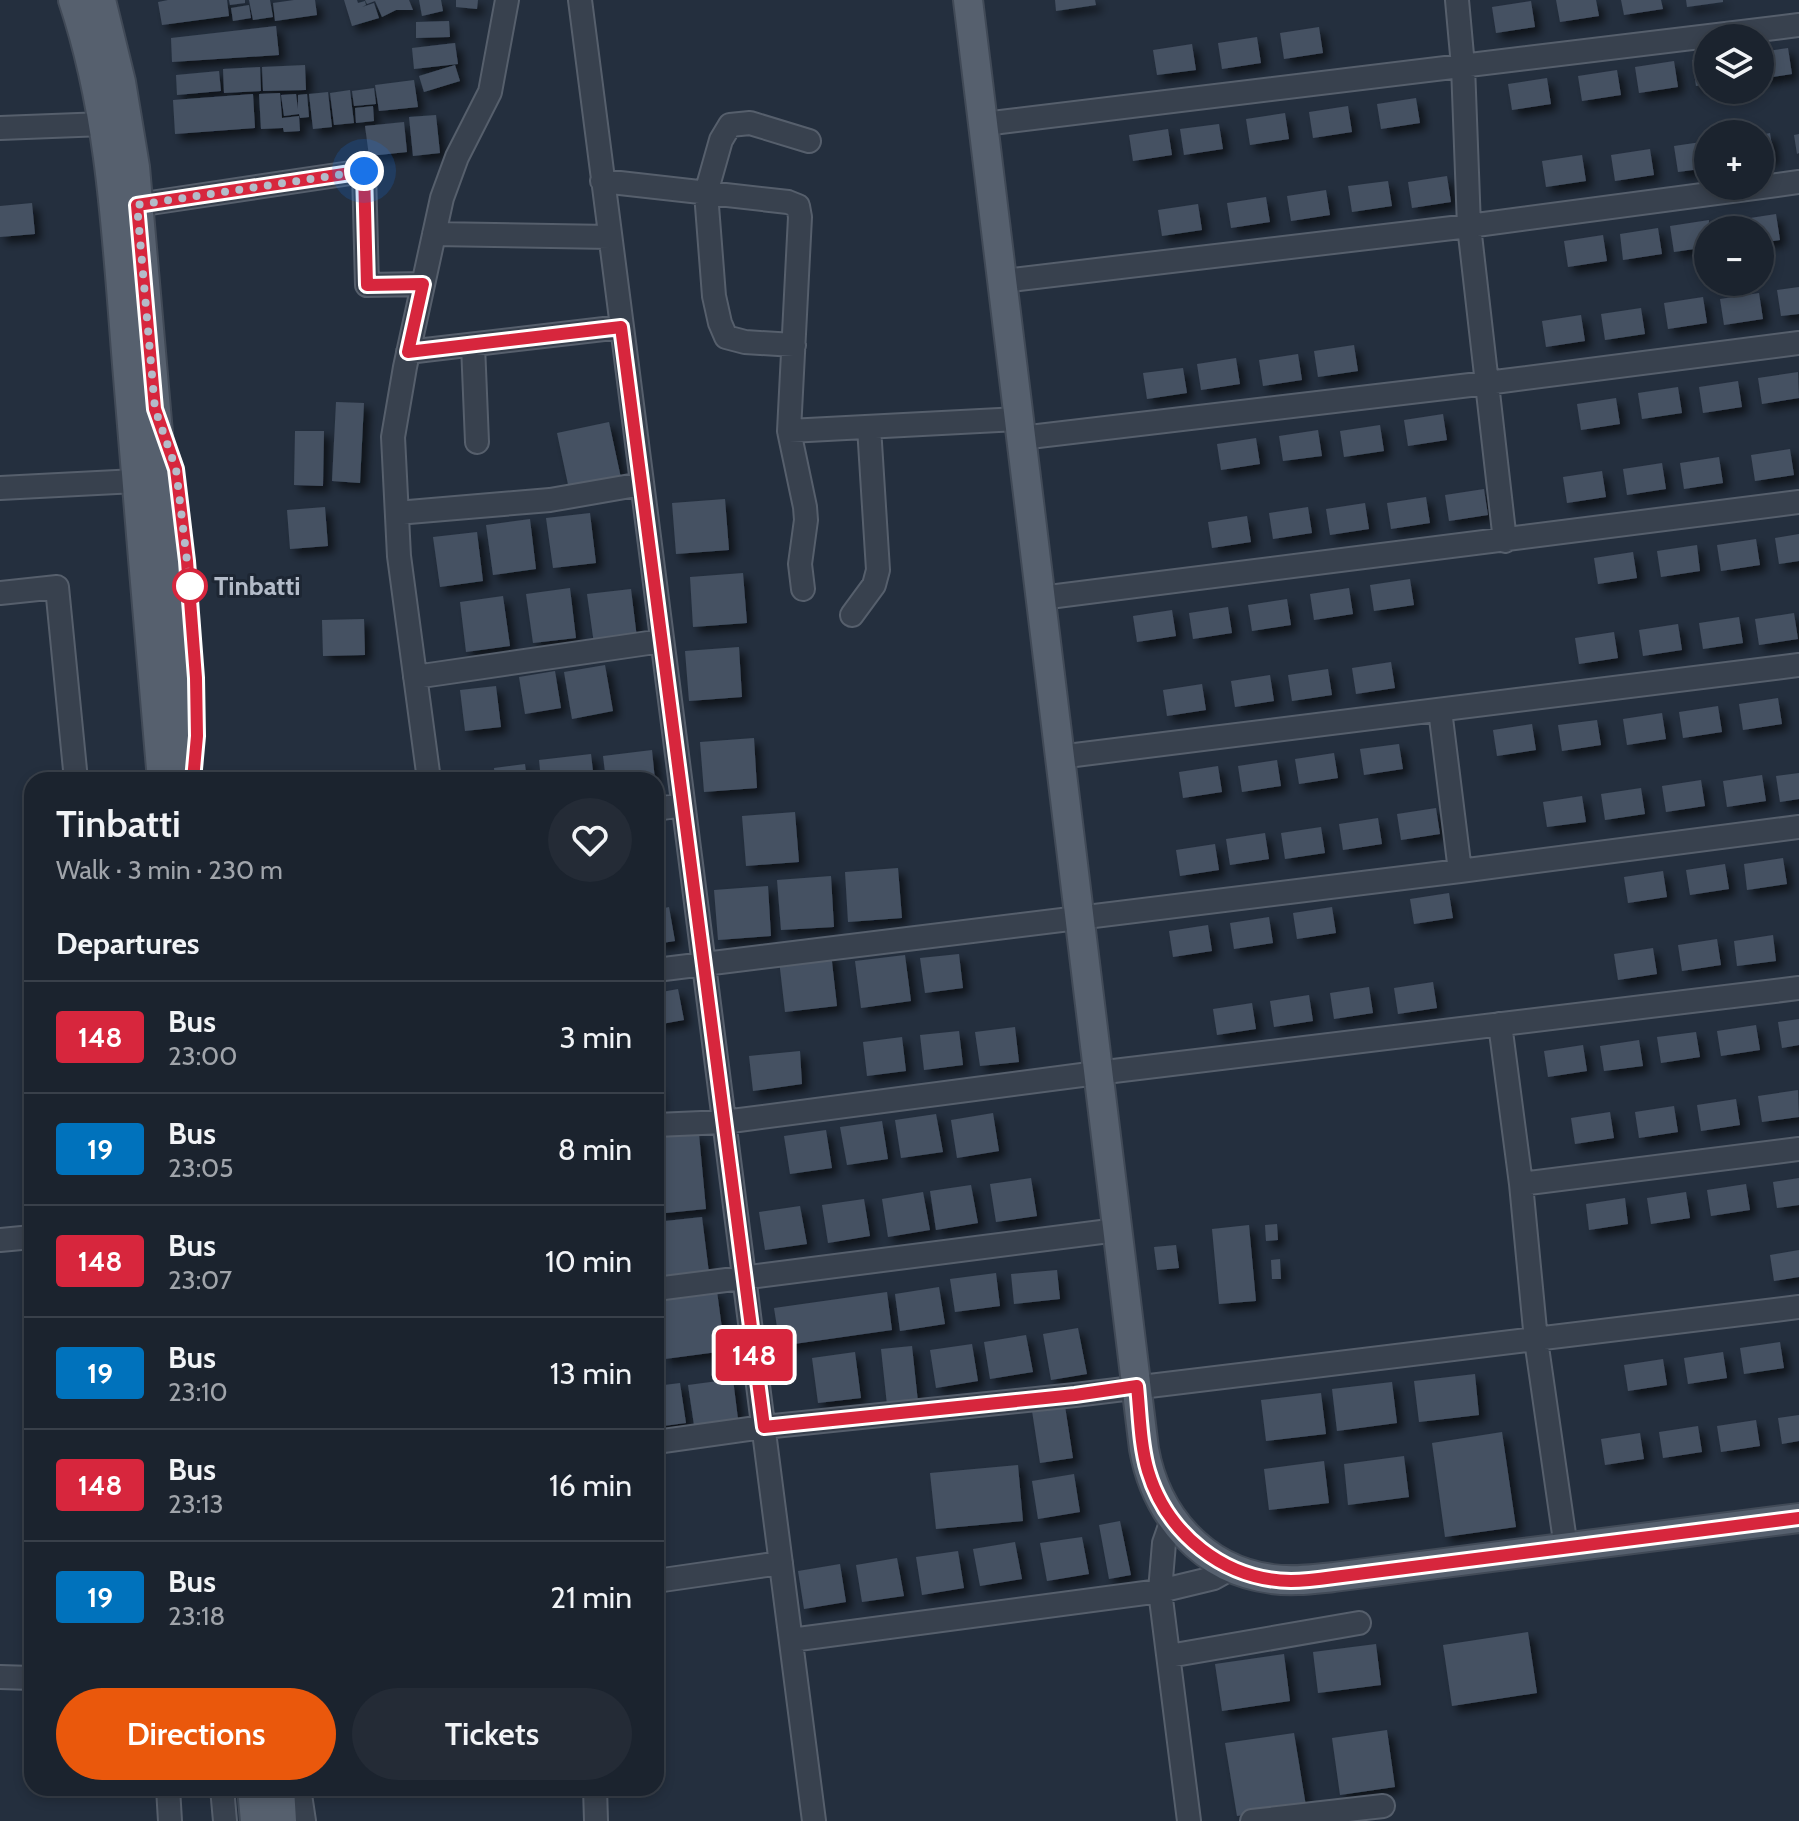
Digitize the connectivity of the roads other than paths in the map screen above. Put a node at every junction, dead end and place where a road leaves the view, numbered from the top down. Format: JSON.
{"nodes":[{"id":1,"x":73,"y":0,"type":"edge"},
{"id":2,"x":101,"y":0,"type":"edge"},
{"id":3,"x":507,"y":0,"type":"edge"},
{"id":4,"x":580,"y":0,"type":"edge"},
{"id":5,"x":968,"y":0,"type":"edge"},
{"id":6,"x":1457,"y":0,"type":"edge"},
{"id":7,"x":1799,"y":25,"type":"edge"},
{"id":8,"x":1463,"y":66,"type":"junction"},
{"id":9,"x":104,"y":124,"type":"junction"},
{"id":10,"x":984,"y":124,"type":"junction"},
{"id":11,"x":0,"y":128,"type":"edge"},
{"id":12,"x":809,"y":141,"type":"dead end"},
{"id":13,"x":602,"y":181,"type":"junction"},
{"id":14,"x":1799,"y":182,"type":"edge"},
{"id":15,"x":706,"y":193,"type":"junction"},
{"id":16,"x":137,"y":205,"type":"junction"},
{"id":17,"x":1469,"y":226,"type":"junction"},
{"id":18,"x":434,"y":234,"type":"junction"},
{"id":19,"x":610,"y":237,"type":"junction"},
{"id":20,"x":1003,"y":281,"type":"junction"},
{"id":21,"x":423,"y":284,"type":"junction"},
{"id":22,"x":621,"y":327,"type":"junction"},
{"id":23,"x":1799,"y":343,"type":"edge"},
{"id":24,"x":473,"y":345,"type":"junction"},
{"id":25,"x":794,"y":345,"type":"junction"},
{"id":26,"x":408,"y":352,"type":"junction"},
{"id":27,"x":1487,"y":383,"type":"junction"},
{"id":28,"x":869,"y":427,"type":"junction"},
{"id":29,"x":1020,"y":428,"type":"junction"},
{"id":30,"x":789,"y":431,"type":"junction"},
{"id":31,"x":477,"y":442,"type":"dead end"},
{"id":32,"x":136,"y":481,"type":"junction"},
{"id":33,"x":642,"y":484,"type":"junction"},
{"id":34,"x":0,"y":488,"type":"edge"},
{"id":35,"x":1799,"y":502,"type":"edge"},
{"id":36,"x":397,"y":513,"type":"junction"},
{"id":37,"x":1505,"y":541,"type":"junction"},
{"id":38,"x":803,"y":589,"type":"dead end"},
{"id":39,"x":0,"y":593,"type":"edge"},
{"id":40,"x":1041,"y":598,"type":"junction"},
{"id":41,"x":852,"y":615,"type":"dead end"},
{"id":42,"x":662,"y":641,"type":"junction"},
{"id":43,"x":1799,"y":665,"type":"edge"},
{"id":44,"x":415,"y":677,"type":"junction"},
{"id":45,"x":1440,"y":710,"type":"junction"},
{"id":46,"x":1059,"y":757,"type":"junction"},
{"id":47,"x":75,"y":772,"type":"edge"},
{"id":48,"x":161,"y":772,"type":"edge"},
{"id":49,"x":191,"y":772,"type":"edge"},
{"id":50,"x":428,"y":772,"type":"edge"},
{"id":51,"x":683,"y":805,"type":"junction"},
{"id":52,"x":664,"y":808,"type":"edge"},
{"id":53,"x":1799,"y":827,"type":"edge"},
{"id":54,"x":1460,"y":871,"type":"junction"},
{"id":55,"x":1078,"y":916,"type":"junction"},
{"id":56,"x":703,"y":964,"type":"junction"},
{"id":57,"x":664,"y":969,"type":"edge"},
{"id":58,"x":1799,"y":988,"type":"edge"},
{"id":59,"x":1500,"y":1024,"type":"junction"},
{"id":60,"x":1097,"y":1073,"type":"junction"},
{"id":61,"x":724,"y":1122,"type":"junction"},
{"id":62,"x":664,"y":1125,"type":"edge"},
{"id":63,"x":1799,"y":1149,"type":"edge"},
{"id":64,"x":1521,"y":1184,"type":"junction"},
{"id":65,"x":1117,"y":1230,"type":"junction"},
{"id":66,"x":24,"y":1238,"type":"edge"},
{"id":67,"x":0,"y":1240,"type":"edge"},
{"id":68,"x":744,"y":1277,"type":"junction"},
{"id":69,"x":664,"y":1288,"type":"edge"},
{"id":70,"x":1799,"y":1307,"type":"edge"},
{"id":71,"x":1536,"y":1340,"type":"junction"},
{"id":72,"x":1137,"y":1386,"type":"junction"},
{"id":73,"x":764,"y":1427,"type":"junction"},
{"id":74,"x":664,"y":1441,"type":"edge"},
{"id":75,"x":1799,"y":1518,"type":"edge"},
{"id":76,"x":1172,"y":1520,"type":"junction"},
{"id":77,"x":1566,"y":1548,"type":"junction"},
{"id":78,"x":781,"y":1563,"type":"junction"},
{"id":79,"x":1232,"y":1568,"type":"junction"},
{"id":80,"x":664,"y":1580,"type":"edge"},
{"id":81,"x":1160,"y":1591,"type":"junction"},
{"id":82,"x":1359,"y":1623,"type":"dead end"},
{"id":83,"x":791,"y":1640,"type":"junction"},
{"id":84,"x":1169,"y":1656,"type":"junction"},
{"id":85,"x":0,"y":1677,"type":"edge"},
{"id":86,"x":24,"y":1678,"type":"edge"},
{"id":87,"x":168,"y":1796,"type":"edge"},
{"id":88,"x":223,"y":1796,"type":"edge"},
{"id":89,"x":253,"y":1796,"type":"edge"},
{"id":90,"x":280,"y":1796,"type":"edge"},
{"id":91,"x":300,"y":1796,"type":"edge"},
{"id":92,"x":595,"y":1796,"type":"edge"},
{"id":93,"x":1383,"y":1806,"type":"dead end"},
{"id":94,"x":170,"y":1821,"type":"edge"},
{"id":95,"x":225,"y":1821,"type":"edge"},
{"id":96,"x":255,"y":1821,"type":"edge"},
{"id":97,"x":282,"y":1821,"type":"edge"},
{"id":98,"x":304,"y":1821,"type":"edge"},
{"id":99,"x":596,"y":1821,"type":"edge"},
{"id":100,"x":814,"y":1821,"type":"edge"},
{"id":101,"x":1189,"y":1821,"type":"edge"},
{"id":102,"x":1252,"y":1821,"type":"edge"}],
"edges":[{"from":1,"to":9,"type":"main road"},
{"from":2,"to":16,"type":"main road"},
{"from":3,"to":18,"type":"street"},
{"from":4,"to":13,"type":"street"},
{"from":5,"to":10,"type":"main road"},
{"from":6,"to":8,"type":"street"},
{"from":7,"to":8,"type":"street"},
{"from":8,"to":10,"type":"street"},
{"from":8,"to":17,"type":"street"},
{"from":9,"to":11,"type":"street"},
{"from":9,"to":32,"type":"main road"},
{"from":10,"to":20,"type":"main road"},
{"from":12,"to":15,"type":"street"},
{"from":13,"to":15,"type":"street"},
{"from":13,"to":19,"type":"street"},
{"from":14,"to":17,"type":"street"},
{"from":15,"to":25,"type":"street"},
{"from":15,"to":25,"type":"street"},
{"from":16,"to":21,"type":"street"},
{"from":16,"to":49,"type":"main road"},
{"from":17,"to":20,"type":"street"},
{"from":17,"to":27,"type":"street"},
{"from":18,"to":19,"type":"street"},
{"from":18,"to":21,"type":"street"},
{"from":19,"to":22,"type":"street"},
{"from":20,"to":29,"type":"main road"},
{"from":21,"to":26,"type":"street"},
{"from":22,"to":24,"type":"street"},
{"from":22,"to":33,"type":"street"},
{"from":23,"to":27,"type":"street"},
{"from":24,"to":26,"type":"street"},
{"from":24,"to":31,"type":"street"},
{"from":25,"to":30,"type":"street"},
{"from":26,"to":36,"type":"street"},
{"from":27,"to":29,"type":"street"},
{"from":27,"to":37,"type":"street"},
{"from":28,"to":29,"type":"street"},
{"from":28,"to":30,"type":"street"},
{"from":28,"to":41,"type":"street"},
{"from":29,"to":40,"type":"main road"},
{"from":30,"to":38,"type":"street"},
{"from":32,"to":34,"type":"street"},
{"from":32,"to":48,"type":"main road"},
{"from":33,"to":36,"type":"street"},
{"from":33,"to":42,"type":"street"},
{"from":35,"to":37,"type":"street"},
{"from":36,"to":44,"type":"street"},
{"from":37,"to":40,"type":"street"},
{"from":39,"to":47,"type":"street"},
{"from":40,"to":46,"type":"main road"},
{"from":42,"to":44,"type":"street"},
{"from":42,"to":51,"type":"street"},
{"from":43,"to":45,"type":"street"},
{"from":44,"to":50,"type":"street"},
{"from":45,"to":46,"type":"street"},
{"from":45,"to":54,"type":"street"},
{"from":46,"to":55,"type":"main road"},
{"from":51,"to":52,"type":"street"},
{"from":51,"to":56,"type":"street"},
{"from":53,"to":54,"type":"street"},
{"from":54,"to":55,"type":"street"},
{"from":55,"to":56,"type":"street"},
{"from":55,"to":60,"type":"main road"},
{"from":56,"to":57,"type":"street"},
{"from":56,"to":61,"type":"street"},
{"from":58,"to":59,"type":"street"},
{"from":59,"to":60,"type":"street"},
{"from":59,"to":64,"type":"street"},
{"from":60,"to":61,"type":"street"},
{"from":60,"to":65,"type":"main road"},
{"from":61,"to":62,"type":"street"},
{"from":61,"to":68,"type":"street"},
{"from":63,"to":64,"type":"street"},
{"from":64,"to":71,"type":"street"},
{"from":65,"to":68,"type":"street"},
{"from":65,"to":72,"type":"main road"},
{"from":66,"to":67,"type":"street"},
{"from":68,"to":69,"type":"street"},
{"from":68,"to":73,"type":"street"},
{"from":70,"to":71,"type":"street"},
{"from":71,"to":72,"type":"street"},
{"from":71,"to":77,"type":"street"},
{"from":72,"to":73,"type":"street"},
{"from":72,"to":76,"type":"main road"},
{"from":73,"to":74,"type":"street"},
{"from":73,"to":78,"type":"street"},
{"from":75,"to":77,"type":"main road"},
{"from":76,"to":79,"type":"main road"},
{"from":76,"to":81,"type":"street"},
{"from":77,"to":79,"type":"main road"},
{"from":78,"to":80,"type":"street"},
{"from":78,"to":83,"type":"street"},
{"from":79,"to":81,"type":"street"},
{"from":81,"to":83,"type":"street"},
{"from":81,"to":84,"type":"street"},
{"from":82,"to":84,"type":"street"},
{"from":83,"to":100,"type":"street"},
{"from":84,"to":101,"type":"street"},
{"from":85,"to":86,"type":"street"},
{"from":87,"to":94,"type":"street"},
{"from":88,"to":95,"type":"street"},
{"from":89,"to":96,"type":"main road"},
{"from":90,"to":97,"type":"main road"},
{"from":91,"to":98,"type":"street"},
{"from":92,"to":99,"type":"street"},
{"from":93,"to":102,"type":"street"}]}
